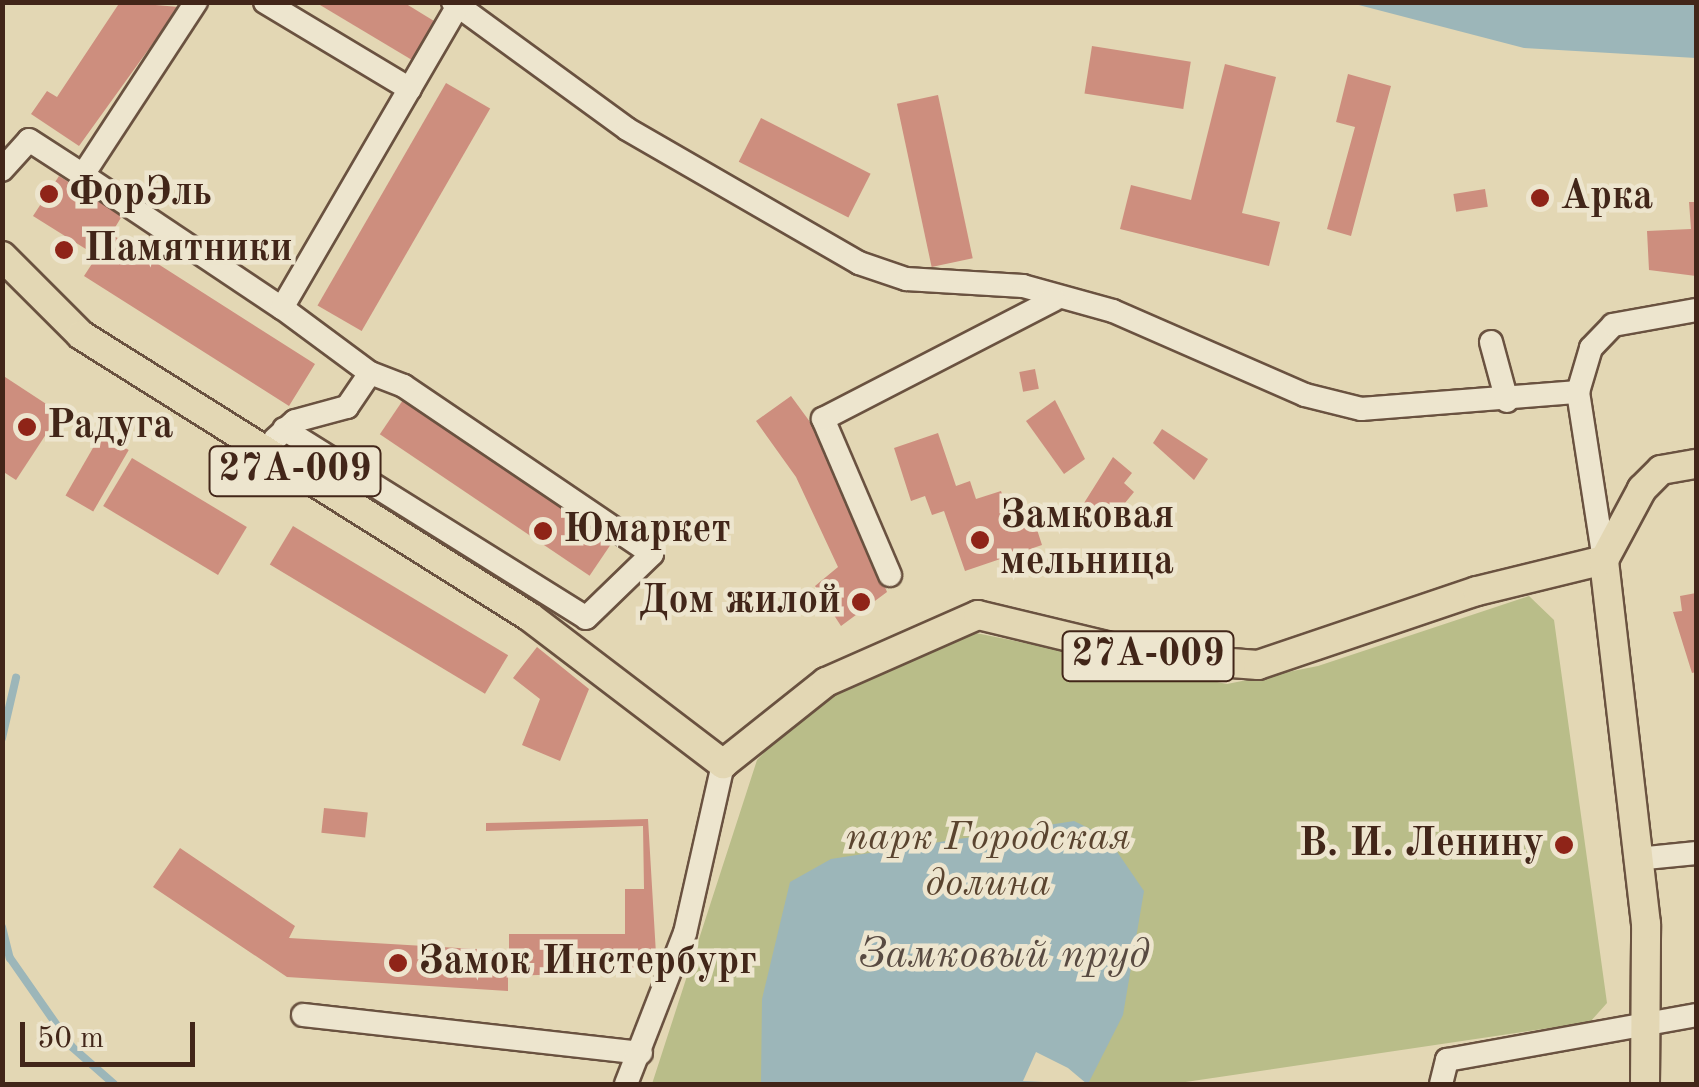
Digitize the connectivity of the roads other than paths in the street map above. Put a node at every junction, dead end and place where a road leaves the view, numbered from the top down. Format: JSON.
{"nodes":[{"id":1,"x":196,"y":2,"type":"edge"},
{"id":2,"x":266,"y":2,"type":"edge"},
{"id":3,"x":456,"y":4,"type":"edge"},
{"id":4,"x":410,"y":89,"type":"junction"},
{"id":5,"x":2,"y":170,"type":"edge"},
{"id":6,"x":83,"y":174,"type":"junction"},
{"id":7,"x":6,"y":267,"type":"edge"},
{"id":8,"x":1054,"y":300,"type":"junction"},
{"id":9,"x":282,"y":308,"type":"junction"},
{"id":10,"x":1696,"y":310,"type":"edge"},
{"id":11,"x":1491,"y":342,"type":"dead end"},
{"id":12,"x":370,"y":373,"type":"junction"},
{"id":13,"x":1578,"y":392,"type":"junction"},
{"id":14,"x":1507,"y":401,"type":"junction"},
{"id":15,"x":284,"y":429,"type":"junction"},
{"id":16,"x":266,"y":453,"type":"junction"},
{"id":17,"x":1696,"y":464,"type":"edge"},
{"id":18,"x":1604,"y":560,"type":"junction"},
{"id":19,"x":890,"y":576,"type":"dead end"},
{"id":20,"x":723,"y":764,"type":"junction"},
{"id":21,"x":1696,"y":853,"type":"edge"},
{"id":22,"x":1636,"y":860,"type":"junction"},
{"id":23,"x":303,"y":1014,"type":"dead end"},
{"id":24,"x":1696,"y":1015,"type":"edge"},
{"id":25,"x":1649,"y":1021,"type":"junction"},
{"id":26,"x":641,"y":1052,"type":"junction"},
{"id":27,"x":626,"y":1084,"type":"edge"},
{"id":28,"x":1441,"y":1084,"type":"edge"},
{"id":29,"x":1645,"y":1084,"type":"edge"}],
"edges":[{"from":1,"to":6,"type":"street"},
{"from":2,"to":4,"type":"street"},
{"from":3,"to":4,"type":"street"},
{"from":3,"to":8,"type":"street"},
{"from":4,"to":9,"type":"street"},
{"from":5,"to":6,"type":"street"},
{"from":6,"to":9,"type":"street"},
{"from":7,"to":16,"type":"main road","number":"27А-009"},
{"from":8,"to":14,"type":"street"},
{"from":8,"to":19,"type":"street"},
{"from":9,"to":12,"type":"street"},
{"from":10,"to":13,"type":"street"},
{"from":11,"to":14,"type":"street"},
{"from":12,"to":15,"type":"street"},
{"from":12,"to":15,"type":"street"},
{"from":13,"to":14,"type":"street"},
{"from":13,"to":18,"type":"street"},
{"from":15,"to":16,"type":"street"},
{"from":16,"to":20,"type":"main road","number":"27А-009"},
{"from":17,"to":18,"type":"main road"},
{"from":18,"to":20,"type":"main road","number":"27А-009"},
{"from":18,"to":22,"type":"main road"},
{"from":20,"to":26,"type":"street"},
{"from":21,"to":22,"type":"street"},
{"from":22,"to":25,"type":"main road"},
{"from":23,"to":26,"type":"street"},
{"from":24,"to":25,"type":"street"},
{"from":25,"to":28,"type":"street"},
{"from":25,"to":29,"type":"main road"},
{"from":26,"to":27,"type":"street"}]}
